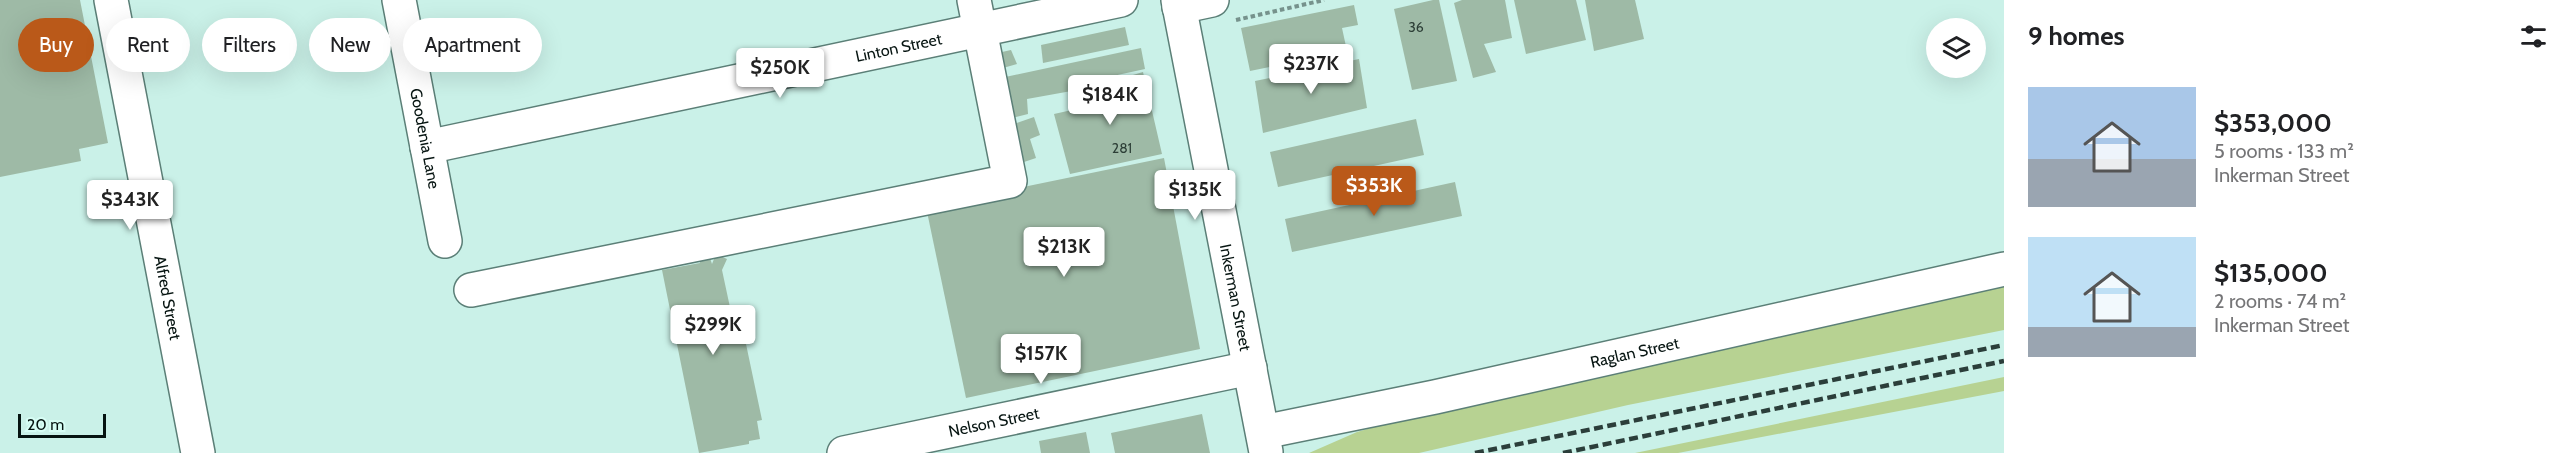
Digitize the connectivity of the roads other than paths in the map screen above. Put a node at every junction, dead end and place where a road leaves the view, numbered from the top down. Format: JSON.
{"nodes":[{"id":1,"x":111,"y":0,"type":"edge"},
{"id":2,"x":399,"y":0,"type":"edge"},
{"id":3,"x":974,"y":0,"type":"edge"},
{"id":4,"x":1121,"y":0,"type":"edge"},
{"id":5,"x":1178,"y":4,"type":"edge"},
{"id":6,"x":1222,"y":10,"type":"edge"},
{"id":7,"x":980,"y":31,"type":"junction"},
{"id":8,"x":427,"y":147,"type":"junction"},
{"id":9,"x":445,"y":241,"type":"dead end"},
{"id":10,"x":2004,"y":269,"type":"edge"},
{"id":11,"x":471,"y":290,"type":"dead end"},
{"id":12,"x":1250,"y":368,"type":"junction"},
{"id":13,"x":1265,"y":442,"type":"edge"},
{"id":14,"x":198,"y":453,"type":"edge"},
{"id":15,"x":844,"y":453,"type":"edge"}],
"edges":[{"from":1,"to":14,"type":"street","name":"Alfred Street"},
{"from":2,"to":8,"type":"street","name":"Goodenia Lane"},
{"from":3,"to":7,"type":"street"},
{"from":4,"to":7,"type":"street","name":"Linton Street"},
{"from":5,"to":6,"type":"street"},
{"from":5,"to":12,"type":"street","name":"Inkerman Street"},
{"from":7,"to":8,"type":"street","name":"Linton Street"},
{"from":7,"to":11,"type":"street"},
{"from":8,"to":9,"type":"street","name":"Goodenia Lane"},
{"from":10,"to":13,"type":"street","name":"Raglan Street"},
{"from":12,"to":13,"type":"street","name":"Inkerman Street"},
{"from":12,"to":15,"type":"street","name":"Nelson Street"}]}
